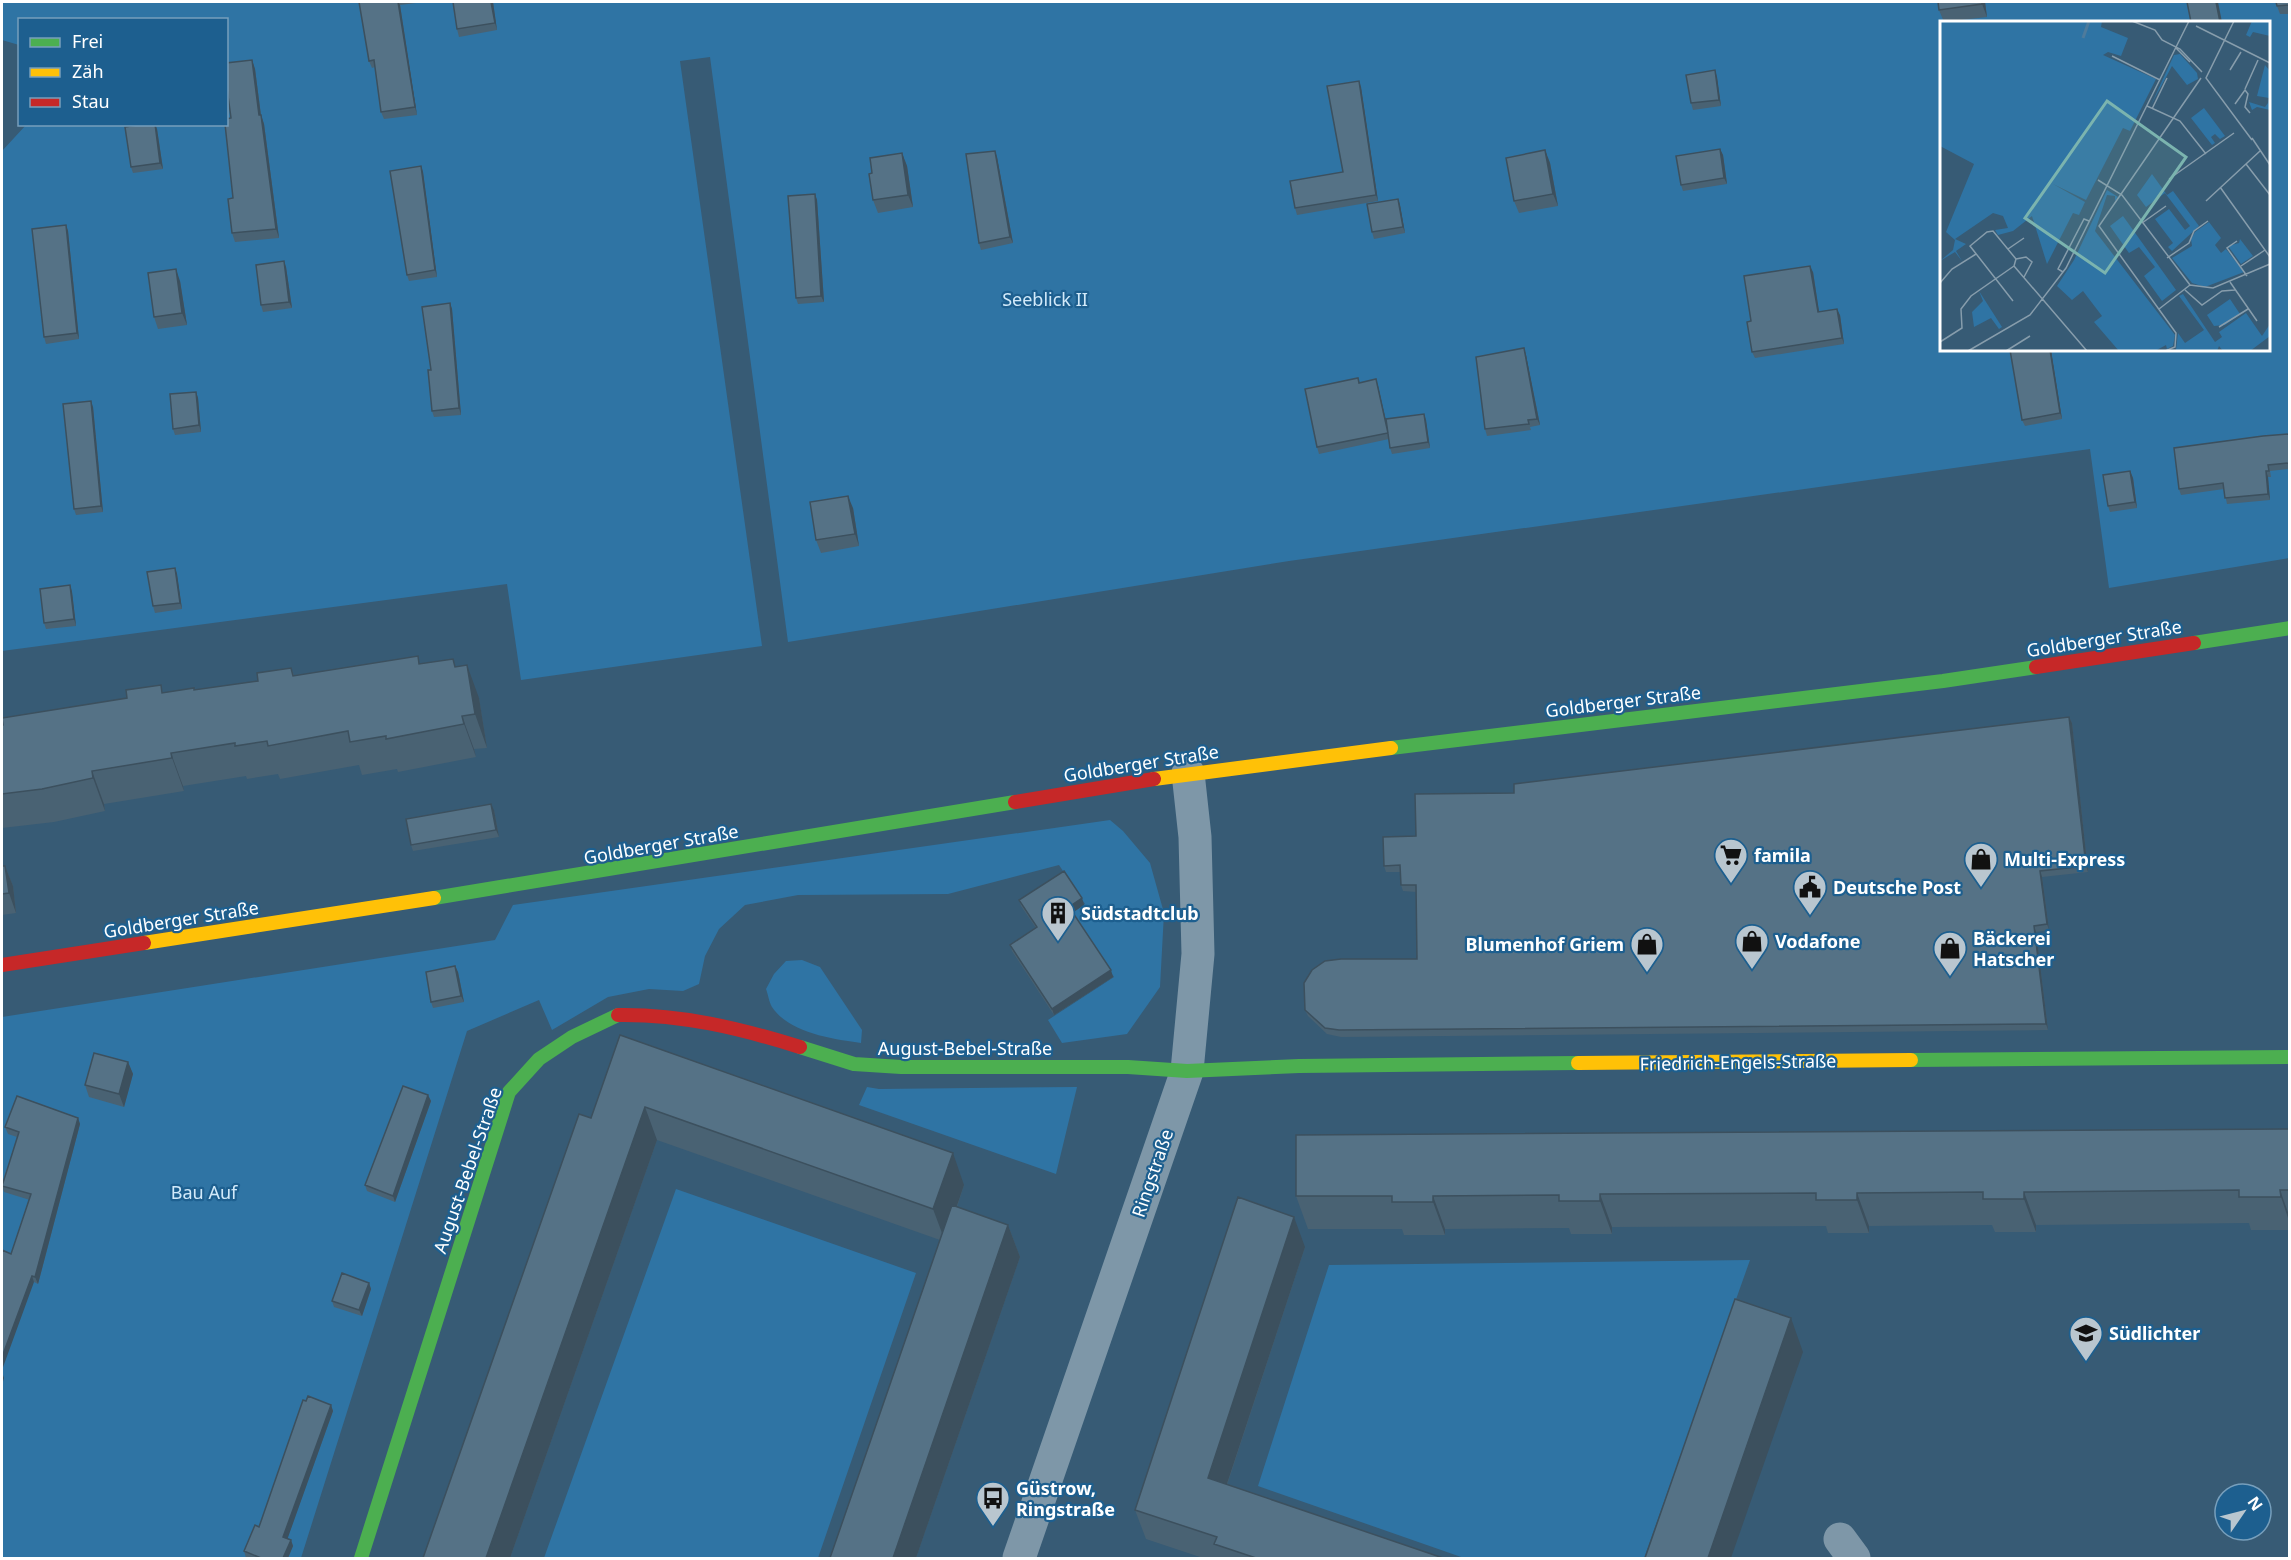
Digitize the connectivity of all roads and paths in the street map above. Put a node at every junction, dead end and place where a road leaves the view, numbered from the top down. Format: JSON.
{"nodes":[{"id":1,"x":2289,"y":628,"type":"edge"},
{"id":2,"x":1188,"y":773,"type":"junction"},
{"id":3,"x":2,"y":965,"type":"edge"},
{"id":4,"x":2289,"y":1057,"type":"edge"},
{"id":5,"x":1187,"y":1071,"type":"junction"},
{"id":6,"x":361,"y":1558,"type":"edge"},
{"id":7,"x":1018,"y":1558,"type":"edge"}],
"edges":[{"from":1,"to":2,"type":"main road","name":"Goldberger Straße"},
{"from":2,"to":3,"type":"main road","name":"Goldberger Straße"},
{"from":2,"to":5,"type":"street","name":"Ringstraße"},
{"from":4,"to":5,"type":"main road","name":"Friedrich-Engels-Straße"},
{"from":5,"to":6,"type":"main road","name":"August-Bebel-Straße"},
{"from":5,"to":7,"type":"street","name":"Ringstraße"}]}
